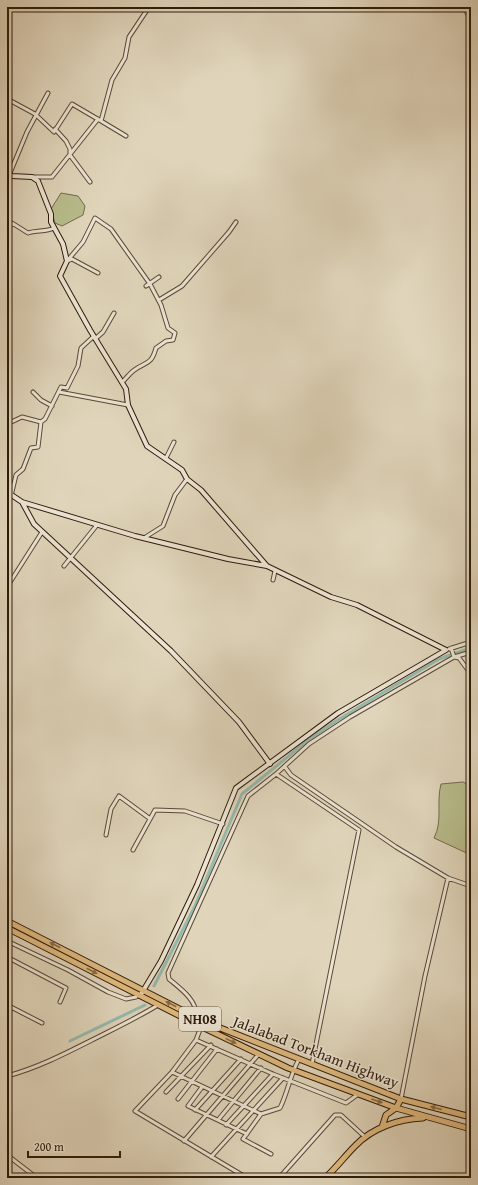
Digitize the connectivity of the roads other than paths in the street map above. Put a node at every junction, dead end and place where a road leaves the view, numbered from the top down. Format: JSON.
{"nodes":[{"id":1,"x":149,"y":7,"type":"edge"},
{"id":2,"x":48,"y":93,"type":"dead end"},
{"id":3,"x":7,"y":96,"type":"edge"},
{"id":4,"x":35,"y":114,"type":"junction"},
{"id":5,"x":100,"y":120,"type":"junction"},
{"id":6,"x":55,"y":129,"type":"junction"},
{"id":7,"x":126,"y":136,"type":"dead end"},
{"id":8,"x":70,"y":155,"type":"junction"},
{"id":9,"x":8,"y":173,"type":"edge"},
{"id":10,"x":32,"y":177,"type":"junction"},
{"id":11,"x":90,"y":182,"type":"dead end"},
{"id":12,"x":236,"y":222,"type":"dead end"},
{"id":13,"x":54,"y":228,"type":"junction"},
{"id":14,"x":7,"y":231,"type":"edge"},
{"id":15,"x":67,"y":261,"type":"junction"},
{"id":16,"x":98,"y":272,"type":"dead end"},
{"id":17,"x":159,"y":277,"type":"dead end"},
{"id":18,"x":150,"y":284,"type":"junction"},
{"id":19,"x":146,"y":286,"type":"dead end"},
{"id":20,"x":159,"y":300,"type":"junction"},
{"id":21,"x":114,"y":313,"type":"dead end"},
{"id":22,"x":95,"y":337,"type":"junction"},
{"id":23,"x":122,"y":382,"type":"junction"},
{"id":24,"x":33,"y":392,"type":"dead end"},
{"id":25,"x":59,"y":392,"type":"junction"},
{"id":26,"x":52,"y":406,"type":"junction"},
{"id":27,"x":128,"y":406,"type":"junction"},
{"id":28,"x":41,"y":422,"type":"junction"},
{"id":29,"x":7,"y":424,"type":"edge"},
{"id":30,"x":174,"y":442,"type":"dead end"},
{"id":31,"x":166,"y":458,"type":"junction"},
{"id":32,"x":187,"y":478,"type":"junction"},
{"id":33,"x":7,"y":492,"type":"edge"},
{"id":34,"x":11,"y":496,"type":"junction"},
{"id":35,"x":22,"y":502,"type":"junction"},
{"id":36,"x":97,"y":525,"type":"junction"},
{"id":37,"x":42,"y":532,"type":"junction"},
{"id":38,"x":144,"y":538,"type":"junction"},
{"id":39,"x":71,"y":559,"type":"junction"},
{"id":40,"x":64,"y":566,"type":"dead end"},
{"id":41,"x":267,"y":566,"type":"junction"},
{"id":42,"x":275,"y":571,"type":"junction"},
{"id":43,"x":273,"y":580,"type":"dead end"},
{"id":44,"x":7,"y":587,"type":"edge"},
{"id":45,"x":471,"y":642,"type":"edge"},
{"id":46,"x":451,"y":648,"type":"junction"},
{"id":47,"x":446,"y":650,"type":"junction"},
{"id":48,"x":471,"y":652,"type":"edge"},
{"id":49,"x":454,"y":657,"type":"junction"},
{"id":50,"x":471,"y":674,"type":"edge"},
{"id":51,"x":270,"y":764,"type":"junction"},
{"id":52,"x":285,"y":767,"type":"junction"},
{"id":53,"x":276,"y":774,"type":"junction"},
{"id":54,"x":149,"y":818,"type":"junction"},
{"id":55,"x":222,"y":824,"type":"junction"},
{"id":56,"x":106,"y":835,"type":"dead end"},
{"id":57,"x":133,"y":850,"type":"dead end"},
{"id":58,"x":448,"y":878,"type":"junction"},
{"id":59,"x":471,"y":886,"type":"edge"},
{"id":60,"x":7,"y":921,"type":"edge"},
{"id":61,"x":7,"y":928,"type":"edge"},
{"id":62,"x":7,"y":941,"type":"edge"},
{"id":63,"x":7,"y":957,"type":"edge"},
{"id":64,"x":144,"y":989,"type":"junction"},
{"id":65,"x":139,"y":995,"type":"junction"},
{"id":66,"x":60,"y":1002,"type":"dead end"},
{"id":67,"x":158,"y":1005,"type":"junction"},
{"id":68,"x":7,"y":1006,"type":"edge"},
{"id":69,"x":196,"y":1017,"type":"junction"},
{"id":70,"x":42,"y":1023,"type":"dead end"},
{"id":71,"x":201,"y":1026,"type":"junction"},
{"id":72,"x":196,"y":1040,"type":"junction"},
{"id":73,"x":211,"y":1045,"type":"junction"},
{"id":74,"x":217,"y":1049,"type":"junction"},
{"id":75,"x":258,"y":1055,"type":"junction"},
{"id":76,"x":242,"y":1059,"type":"junction"},
{"id":77,"x":299,"y":1059,"type":"junction"},
{"id":78,"x":250,"y":1064,"type":"junction"},
{"id":79,"x":312,"y":1064,"type":"junction"},
{"id":80,"x":261,"y":1068,"type":"junction"},
{"id":81,"x":293,"y":1070,"type":"junction"},
{"id":82,"x":172,"y":1072,"type":"junction"},
{"id":83,"x":272,"y":1074,"type":"junction"},
{"id":84,"x":7,"y":1076,"type":"edge"},
{"id":85,"x":182,"y":1077,"type":"junction"},
{"id":86,"x":283,"y":1078,"type":"junction"},
{"id":87,"x":290,"y":1080,"type":"junction"},
{"id":88,"x":190,"y":1081,"type":"junction"},
{"id":89,"x":202,"y":1087,"type":"junction"},
{"id":90,"x":211,"y":1091,"type":"junction"},
{"id":91,"x":166,"y":1092,"type":"dead end"},
{"id":92,"x":358,"y":1095,"type":"junction"},
{"id":93,"x":222,"y":1097,"type":"junction"},
{"id":94,"x":178,"y":1099,"type":"dead end"},
{"id":95,"x":401,"y":1099,"type":"junction"},
{"id":96,"x":233,"y":1102,"type":"junction"},
{"id":97,"x":243,"y":1106,"type":"junction"},
{"id":98,"x":396,"y":1108,"type":"junction"},
{"id":99,"x":195,"y":1110,"type":"junction"},
{"id":100,"x":253,"y":1110,"type":"junction"},
{"id":101,"x":260,"y":1114,"type":"junction"},
{"id":102,"x":206,"y":1115,"type":"junction"},
{"id":103,"x":471,"y":1117,"type":"edge"},
{"id":104,"x":426,"y":1118,"type":"junction"},
{"id":105,"x":218,"y":1120,"type":"junction"},
{"id":106,"x":226,"y":1125,"type":"junction"},
{"id":107,"x":382,"y":1127,"type":"junction"},
{"id":108,"x":236,"y":1129,"type":"junction"},
{"id":109,"x":471,"y":1129,"type":"edge"},
{"id":110,"x":247,"y":1134,"type":"junction"},
{"id":111,"x":365,"y":1137,"type":"junction"},
{"id":112,"x":184,"y":1141,"type":"junction"},
{"id":113,"x":271,"y":1154,"type":"dead end"},
{"id":114,"x":7,"y":1155,"type":"edge"},
{"id":115,"x":211,"y":1157,"type":"junction"},
{"id":116,"x":37,"y":1178,"type":"edge"},
{"id":117,"x":247,"y":1178,"type":"edge"},
{"id":118,"x":279,"y":1178,"type":"edge"},
{"id":119,"x":325,"y":1178,"type":"edge"}],
"edges":[{"from":1,"to":5,"type":"street"},
{"from":2,"to":4,"type":"street"},
{"from":3,"to":4,"type":"street"},
{"from":4,"to":6,"type":"street"},
{"from":4,"to":9,"type":"street"},
{"from":5,"to":6,"type":"street"},
{"from":5,"to":7,"type":"street"},
{"from":5,"to":8,"type":"street"},
{"from":6,"to":8,"type":"street"},
{"from":8,"to":10,"type":"street"},
{"from":8,"to":11,"type":"street"},
{"from":9,"to":10,"type":"street"},
{"from":10,"to":13,"type":"street"},
{"from":12,"to":20,"type":"street"},
{"from":13,"to":14,"type":"street"},
{"from":13,"to":15,"type":"street"},
{"from":15,"to":16,"type":"street"},
{"from":15,"to":18,"type":"street"},
{"from":15,"to":22,"type":"street"},
{"from":17,"to":18,"type":"street"},
{"from":18,"to":19,"type":"street"},
{"from":18,"to":20,"type":"street"},
{"from":20,"to":23,"type":"street"},
{"from":21,"to":22,"type":"street"},
{"from":22,"to":23,"type":"street"},
{"from":22,"to":25,"type":"street"},
{"from":23,"to":27,"type":"street"},
{"from":24,"to":26,"type":"street"},
{"from":25,"to":26,"type":"street"},
{"from":25,"to":27,"type":"street"},
{"from":26,"to":28,"type":"street"},
{"from":27,"to":31,"type":"street"},
{"from":28,"to":29,"type":"street"},
{"from":28,"to":34,"type":"street"},
{"from":30,"to":31,"type":"street"},
{"from":31,"to":32,"type":"street"},
{"from":32,"to":38,"type":"street"},
{"from":32,"to":41,"type":"street"},
{"from":33,"to":34,"type":"street"},
{"from":34,"to":35,"type":"street"},
{"from":35,"to":36,"type":"street"},
{"from":35,"to":37,"type":"street"},
{"from":36,"to":38,"type":"street"},
{"from":36,"to":39,"type":"street"},
{"from":37,"to":39,"type":"street"},
{"from":37,"to":44,"type":"street"},
{"from":38,"to":41,"type":"street"},
{"from":39,"to":40,"type":"street"},
{"from":39,"to":51,"type":"street"},
{"from":41,"to":42,"type":"street"},
{"from":42,"to":43,"type":"street"},
{"from":42,"to":47,"type":"street"},
{"from":45,"to":46,"type":"street"},
{"from":46,"to":47,"type":"street"},
{"from":46,"to":49,"type":"street"},
{"from":47,"to":51,"type":"street"},
{"from":48,"to":49,"type":"street"},
{"from":49,"to":50,"type":"street"},
{"from":49,"to":52,"type":"street"},
{"from":51,"to":55,"type":"street"},
{"from":52,"to":53,"type":"street"},
{"from":52,"to":58,"type":"street"},
{"from":53,"to":69,"type":"street"},
{"from":53,"to":79,"type":"street"},
{"from":54,"to":55,"type":"street"},
{"from":54,"to":56,"type":"street"},
{"from":54,"to":57,"type":"street"},
{"from":55,"to":64,"type":"street"},
{"from":58,"to":59,"type":"street"},
{"from":58,"to":95,"type":"street"},
{"from":64,"to":60,"type":"highway","name":"Jalalabad Torkham Highway","number":"NH08","one_way":true},
{"from":61,"to":65,"type":"highway","number":"NH08","one_way":true},
{"from":62,"to":65,"type":"street"},
{"from":63,"to":66,"type":"street"},
{"from":64,"to":65,"type":"street"},
{"from":69,"to":64,"type":"highway","name":"Jalalabad Torkham Highway","number":"NH08","one_way":true},
{"from":65,"to":67,"type":"highway","number":"NH08"},
{"from":67,"to":71,"type":"highway","number":"NH08"},
{"from":67,"to":84,"type":"street"},
{"from":68,"to":70,"type":"street"},
{"from":69,"to":77,"type":"highway","name":"Jalalabad Torkham Highway","number":"NH08"},
{"from":71,"to":72,"type":"street"},
{"from":71,"to":75,"type":"highway","number":"NH08","one_way":true},
{"from":72,"to":73,"type":"street"},
{"from":72,"to":82,"type":"street"},
{"from":73,"to":74,"type":"street"},
{"from":73,"to":85,"type":"street"},
{"from":74,"to":76,"type":"street"},
{"from":74,"to":88,"type":"street"},
{"from":75,"to":78,"type":"street"},
{"from":75,"to":81,"type":"highway","number":"NH08"},
{"from":76,"to":78,"type":"street"},
{"from":76,"to":90,"type":"street"},
{"from":77,"to":79,"type":"highway","name":"Jalalabad Torkham Highway","number":"NH08"},
{"from":77,"to":81,"type":"street"},
{"from":78,"to":80,"type":"street"},
{"from":78,"to":93,"type":"street"},
{"from":79,"to":95,"type":"highway","name":"Jalalabad Torkham Highway","number":"NH08"},
{"from":80,"to":83,"type":"street"},
{"from":80,"to":96,"type":"street"},
{"from":81,"to":87,"type":"street"},
{"from":81,"to":92,"type":"highway","number":"NH08"},
{"from":82,"to":85,"type":"street"},
{"from":82,"to":112,"type":"street"},
{"from":83,"to":86,"type":"street"},
{"from":83,"to":97,"type":"street"},
{"from":85,"to":88,"type":"street"},
{"from":85,"to":91,"type":"street"},
{"from":86,"to":87,"type":"street"},
{"from":86,"to":100,"type":"street"},
{"from":87,"to":92,"type":"street"},
{"from":87,"to":101,"type":"street"},
{"from":88,"to":89,"type":"street"},
{"from":88,"to":94,"type":"street"},
{"from":89,"to":90,"type":"street"},
{"from":89,"to":99,"type":"street"},
{"from":90,"to":93,"type":"street"},
{"from":90,"to":99,"type":"street"},
{"from":92,"to":98,"type":"highway","number":"NH08","one_way":true},
{"from":93,"to":96,"type":"street"},
{"from":93,"to":102,"type":"street"},
{"from":95,"to":98,"type":"highway"},
{"from":103,"to":95,"type":"highway","number":"NH08","one_way":true},
{"from":96,"to":97,"type":"street"},
{"from":96,"to":105,"type":"street"},
{"from":97,"to":100,"type":"street"},
{"from":97,"to":106,"type":"street"},
{"from":98,"to":104,"type":"highway","number":"NH08"},
{"from":98,"to":107,"type":"highway"},
{"from":99,"to":102,"type":"street"},
{"from":100,"to":101,"type":"street"},
{"from":100,"to":108,"type":"street"},
{"from":101,"to":110,"type":"street"},
{"from":102,"to":105,"type":"street"},
{"from":102,"to":112,"type":"street"},
{"from":104,"to":107,"type":"highway"},
{"from":104,"to":109,"type":"highway","number":"NH08"},
{"from":105,"to":106,"type":"street"},
{"from":106,"to":108,"type":"street"},
{"from":107,"to":111,"type":"highway"},
{"from":108,"to":110,"type":"street"},
{"from":108,"to":115,"type":"street"},
{"from":110,"to":113,"type":"street"},
{"from":111,"to":118,"type":"street"},
{"from":111,"to":119,"type":"highway"},
{"from":112,"to":115,"type":"street"},
{"from":114,"to":116,"type":"street"},
{"from":115,"to":117,"type":"street"}]}
